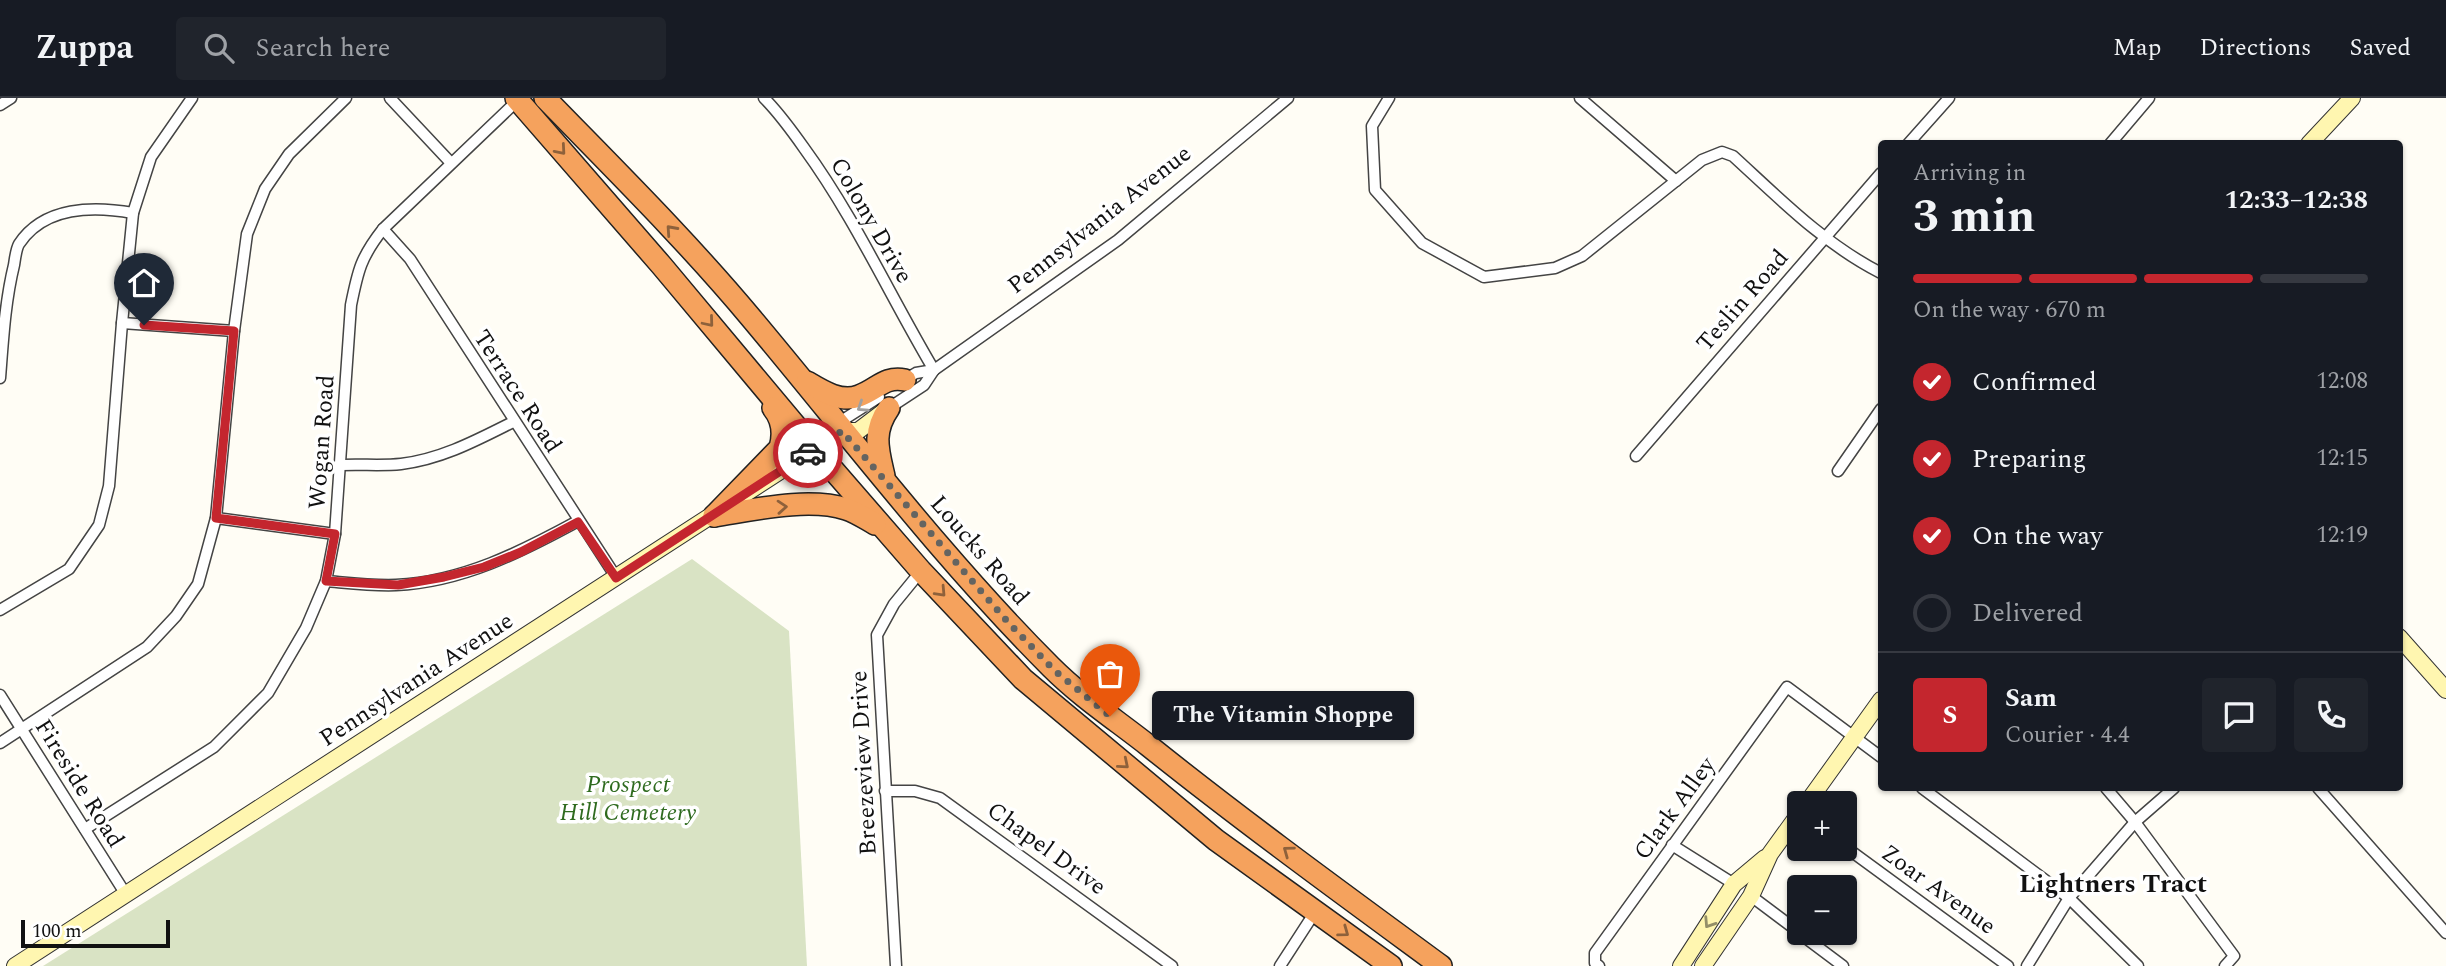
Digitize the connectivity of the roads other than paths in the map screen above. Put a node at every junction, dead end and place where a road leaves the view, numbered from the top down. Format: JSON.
{"nodes":[{"id":1,"x":11,"y":98,"type":"edge"},
{"id":2,"x":192,"y":98,"type":"edge"},
{"id":3,"x":346,"y":98,"type":"edge"},
{"id":4,"x":390,"y":98,"type":"edge"},
{"id":5,"x":545,"y":98,"type":"edge"},
{"id":6,"x":764,"y":98,"type":"edge"},
{"id":7,"x":1288,"y":98,"type":"edge"},
{"id":8,"x":1390,"y":98,"type":"edge"},
{"id":9,"x":1580,"y":98,"type":"edge"},
{"id":10,"x":1949,"y":98,"type":"edge"},
{"id":11,"x":2149,"y":98,"type":"edge"},
{"id":12,"x":2351,"y":98,"type":"edge"},
{"id":13,"x":517,"y":99,"type":"edge"},
{"id":14,"x":0,"y":105,"type":"edge"},
{"id":15,"x":1912,"y":140,"type":"edge"},
{"id":16,"x":2113,"y":140,"type":"edge"},
{"id":17,"x":2313,"y":140,"type":"edge"},
{"id":18,"x":451,"y":163,"type":"junction"},
{"id":19,"x":1878,"y":176,"type":"edge"},
{"id":20,"x":1676,"y":181,"type":"junction"},
{"id":21,"x":133,"y":213,"type":"junction"},
{"id":22,"x":383,"y":229,"type":"junction"},
{"id":23,"x":1823,"y":238,"type":"junction"},
{"id":24,"x":1878,"y":271,"type":"edge"},
{"id":25,"x":122,"y":323,"type":"junction"},
{"id":26,"x":234,"y":331,"type":"junction"},
{"id":27,"x":1,"y":349,"type":"edge"},
{"id":28,"x":747,"y":367,"type":"junction"},
{"id":29,"x":934,"y":370,"type":"junction"},
{"id":30,"x":0,"y":378,"type":"edge"},
{"id":31,"x":802,"y":380,"type":"junction"},
{"id":32,"x":905,"y":380,"type":"junction"},
{"id":33,"x":889,"y":408,"type":"junction"},
{"id":34,"x":1878,"y":413,"type":"edge"},
{"id":35,"x":513,"y":422,"type":"junction"},
{"id":36,"x":842,"y":431,"type":"junction"},
{"id":37,"x":815,"y":449,"type":"junction"},
{"id":38,"x":1636,"y":456,"type":"dead end"},
{"id":39,"x":341,"y":465,"type":"junction"},
{"id":40,"x":1838,"y":471,"type":"dead end"},
{"id":41,"x":886,"y":482,"type":"junction"},
{"id":42,"x":714,"y":516,"type":"junction"},
{"id":43,"x":216,"y":518,"type":"junction"},
{"id":44,"x":578,"y":522,"type":"junction"},
{"id":45,"x":885,"y":529,"type":"junction"},
{"id":46,"x":335,"y":534,"type":"junction"},
{"id":47,"x":921,"y":571,"type":"junction"},
{"id":48,"x":616,"y":578,"type":"junction"},
{"id":49,"x":326,"y":581,"type":"junction"},
{"id":50,"x":0,"y":610,"type":"edge"},
{"id":51,"x":2403,"y":642,"type":"edge"},
{"id":52,"x":2446,"y":690,"type":"edge"},
{"id":53,"x":0,"y":695,"type":"edge"},
{"id":54,"x":1878,"y":704,"type":"edge"},
{"id":55,"x":22,"y":730,"type":"junction"},
{"id":56,"x":1854,"y":736,"type":"junction"},
{"id":57,"x":0,"y":743,"type":"edge"},
{"id":58,"x":1878,"y":755,"type":"edge"},
{"id":59,"x":885,"y":791,"type":"junction"},
{"id":60,"x":1815,"y":791,"type":"edge"},
{"id":61,"x":1926,"y":791,"type":"edge"},
{"id":62,"x":2109,"y":791,"type":"edge"},
{"id":63,"x":2171,"y":791,"type":"edge"},
{"id":64,"x":2321,"y":791,"type":"edge"},
{"id":65,"x":2136,"y":822,"type":"junction"},
{"id":66,"x":85,"y":829,"type":"junction"},
{"id":67,"x":1787,"y":831,"type":"edge"},
{"id":68,"x":1672,"y":845,"type":"junction"},
{"id":69,"x":1770,"y":854,"type":"junction"},
{"id":70,"x":1857,"y":856,"type":"edge"},
{"id":71,"x":1734,"y":884,"type":"junction"},
{"id":72,"x":125,"y":893,"type":"junction"},
{"id":73,"x":1751,"y":896,"type":"junction"},
{"id":74,"x":2069,"y":898,"type":"junction"},
{"id":75,"x":1315,"y":912,"type":"junction"},
{"id":76,"x":1787,"y":924,"type":"edge"},
{"id":77,"x":2446,"y":933,"type":"edge"},
{"id":78,"x":1815,"y":945,"type":"edge"},
{"id":79,"x":15,"y":966,"type":"edge"},
{"id":80,"x":896,"y":966,"type":"edge"},
{"id":81,"x":1172,"y":966,"type":"edge"},
{"id":82,"x":1280,"y":966,"type":"edge"},
{"id":83,"x":1391,"y":966,"type":"edge"},
{"id":84,"x":1441,"y":966,"type":"edge"},
{"id":85,"x":1599,"y":966,"type":"edge"},
{"id":86,"x":1681,"y":966,"type":"edge"},
{"id":87,"x":1703,"y":966,"type":"edge"},
{"id":88,"x":1843,"y":966,"type":"edge"},
{"id":89,"x":2008,"y":966,"type":"edge"},
{"id":90,"x":2027,"y":966,"type":"edge"},
{"id":91,"x":2138,"y":966,"type":"edge"},
{"id":92,"x":2225,"y":966,"type":"edge"}],
"edges":[{"from":1,"to":14,"type":"street"},
{"from":2,"to":21,"type":"street"},
{"from":3,"to":26,"type":"street"},
{"from":4,"to":18,"type":"street"},
{"from":31,"to":5,"type":"highway","name":"Loucks Road","one_way":true},
{"from":6,"to":29,"type":"street","name":"Colony Drive"},
{"from":7,"to":29,"type":"street","name":"Pennsylvania Avenue"},
{"from":8,"to":20,"type":"street"},
{"from":9,"to":20,"type":"street"},
{"from":10,"to":15,"type":"street"},
{"from":11,"to":16,"type":"street"},
{"from":12,"to":17,"type":"street"},
{"from":13,"to":18,"type":"street","name":"Wogan Road"},
{"from":13,"to":28,"type":"highway","one_way":true},
{"from":18,"to":22,"type":"street","name":"Wogan Road"},
{"from":19,"to":23,"type":"street","name":"Teslin Road"},
{"from":20,"to":23,"type":"street"},
{"from":21,"to":25,"type":"street"},
{"from":21,"to":27,"type":"street"},
{"from":22,"to":35,"type":"street","name":"Terrace Road"},
{"from":22,"to":39,"type":"street","name":"Wogan Road"},
{"from":23,"to":24,"type":"street"},
{"from":23,"to":38,"type":"street","name":"Teslin Road"},
{"from":25,"to":26,"type":"street"},
{"from":25,"to":50,"type":"street"},
{"from":26,"to":43,"type":"street"},
{"from":27,"to":30,"type":"street"},
{"from":28,"to":37,"type":"highway"},
{"from":28,"to":42,"type":"highway"},
{"from":29,"to":32,"type":"street","name":"Pennsylvania Avenue"},
{"from":29,"to":33,"type":"street","name":"Pennsylvania Avenue"},
{"from":31,"to":32,"type":"highway"},
{"from":31,"to":36,"type":"highway","name":"Loucks Road"},
{"from":32,"to":36,"type":"street","name":"Pennsylvania Avenue","one_way":true},
{"from":33,"to":36,"type":"street","name":"Pennsylvania Avenue"},
{"from":33,"to":41,"type":"highway"},
{"from":34,"to":40,"type":"street"},
{"from":35,"to":39,"type":"street"},
{"from":35,"to":44,"type":"street","name":"Terrace Road"},
{"from":36,"to":37,"type":"street","name":"Pennsylvania Avenue"},
{"from":36,"to":41,"type":"highway","name":"Loucks Road"},
{"from":37,"to":42,"type":"street","name":"Pennsylvania Avenue"},
{"from":37,"to":45,"type":"highway"},
{"from":39,"to":46,"type":"street","name":"Wogan Road"},
{"from":84,"to":41,"type":"highway","name":"Loucks Road","one_way":true},
{"from":42,"to":45,"type":"highway","one_way":true},
{"from":42,"to":48,"type":"street","name":"Pennsylvania Avenue"},
{"from":43,"to":46,"type":"street"},
{"from":43,"to":55,"type":"street"},
{"from":44,"to":48,"type":"street","name":"Terrace Road"},
{"from":44,"to":49,"type":"street"},
{"from":45,"to":47,"type":"highway"},
{"from":46,"to":49,"type":"street","name":"Wogan Road"},
{"from":47,"to":59,"type":"street","name":"Breezeview Drive"},
{"from":47,"to":75,"type":"highway","one_way":true},
{"from":48,"to":72,"type":"street","name":"Pennsylvania Avenue"},
{"from":49,"to":66,"type":"street","name":"Wogan Road"},
{"from":51,"to":52,"type":"street"},
{"from":53,"to":55,"type":"street","name":"Fireside Road"},
{"from":54,"to":56,"type":"street"},
{"from":55,"to":57,"type":"street"},
{"from":55,"to":66,"type":"street","name":"Fireside Road"},
{"from":56,"to":58,"type":"street"},
{"from":56,"to":60,"type":"street"},
{"from":56,"to":68,"type":"street","name":"Clark Alley"},
{"from":59,"to":80,"type":"street","name":"Breezeview Drive"},
{"from":59,"to":81,"type":"street","name":"Chapel Drive"},
{"from":61,"to":74,"type":"street"},
{"from":62,"to":65,"type":"street"},
{"from":63,"to":65,"type":"street"},
{"from":64,"to":77,"type":"street"},
{"from":65,"to":74,"type":"street"},
{"from":65,"to":92,"type":"street"},
{"from":66,"to":72,"type":"street","name":"Fireside Road"},
{"from":67,"to":69,"type":"street"},
{"from":68,"to":71,"type":"street"},
{"from":68,"to":85,"type":"street","name":"Clark Alley"},
{"from":69,"to":71,"type":"street"},
{"from":69,"to":73,"type":"street"},
{"from":70,"to":89,"type":"street","name":"Zoar Avenue"},
{"from":71,"to":86,"type":"street","one_way":true},
{"from":72,"to":79,"type":"street","name":"Pennsylvania Avenue"},
{"from":73,"to":76,"type":"street"},
{"from":73,"to":87,"type":"street"},
{"from":74,"to":90,"type":"street"},
{"from":74,"to":91,"type":"street"},
{"from":75,"to":82,"type":"street"},
{"from":75,"to":83,"type":"highway","one_way":true},
{"from":78,"to":88,"type":"street"}]}
